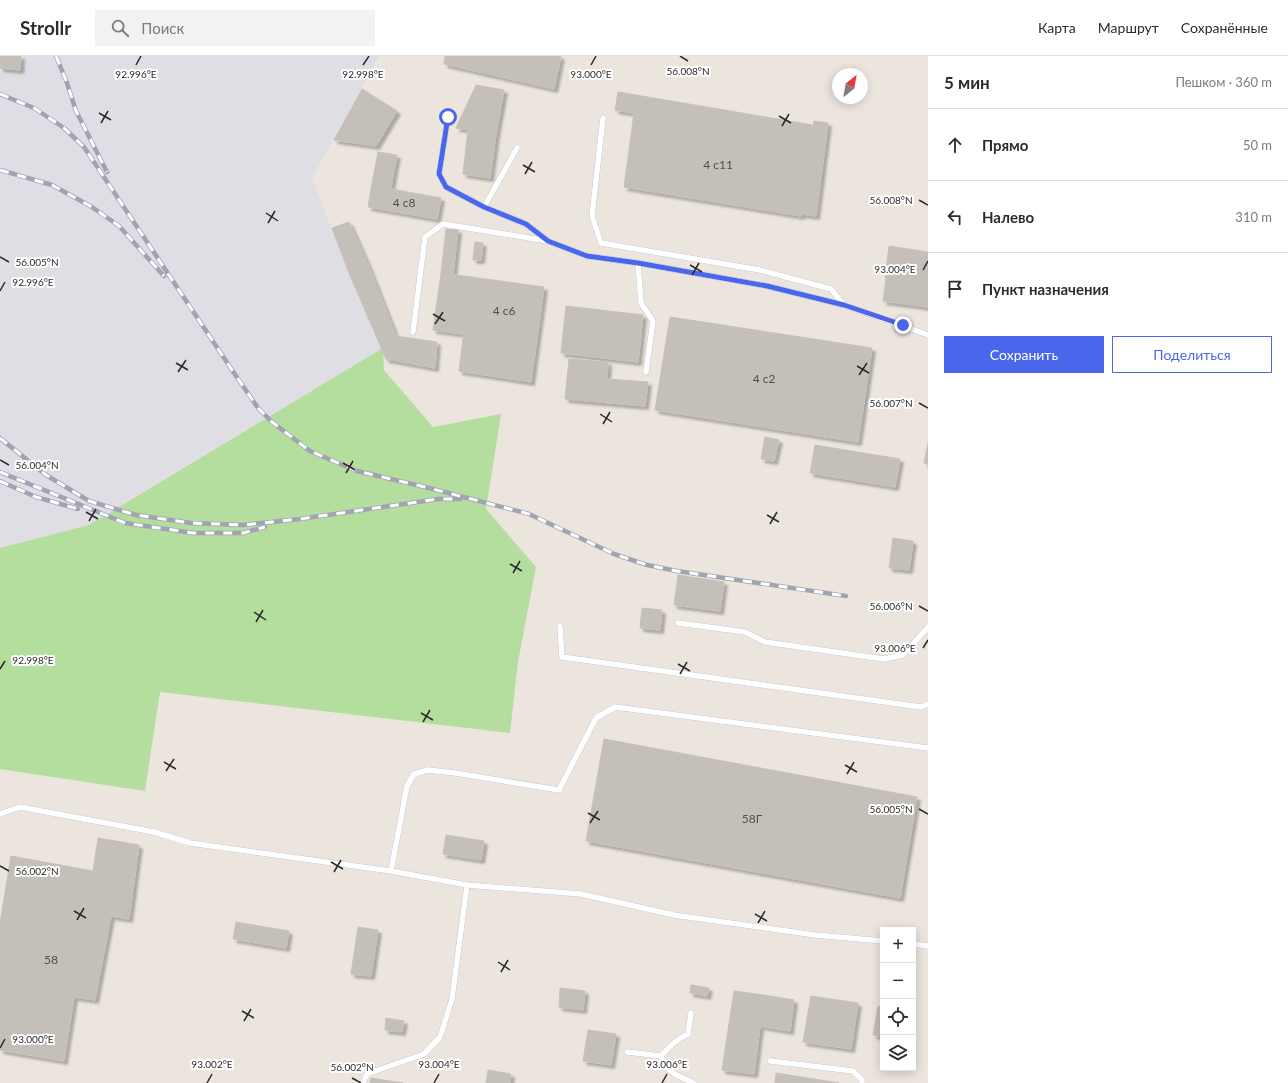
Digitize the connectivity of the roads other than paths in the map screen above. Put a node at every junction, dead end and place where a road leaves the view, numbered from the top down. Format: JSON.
{"nodes":[{"id":1,"x":448,"y":117,"type":"dead end"},
{"id":2,"x":603,"y":118,"type":"dead end"},
{"id":3,"x":517,"y":148,"type":"dead end"},
{"id":4,"x":484,"y":207,"type":"junction"},
{"id":5,"x":548,"y":241,"type":"junction"},
{"id":6,"x":638,"y":263,"type":"junction"},
{"id":7,"x":844,"y":305,"type":"junction"},
{"id":8,"x":413,"y":332,"type":"dead end"},
{"id":9,"x":928,"y":335,"type":"edge"},
{"id":10,"x":646,"y":372,"type":"dead end"},
{"id":11,"x":678,"y":623,"type":"dead end"},
{"id":12,"x":560,"y":626,"type":"dead end"},
{"id":13,"x":928,"y":627,"type":"edge"},
{"id":14,"x":928,"y":704,"type":"edge"},
{"id":15,"x":928,"y":748,"type":"edge"},
{"id":16,"x":0,"y":814,"type":"edge"},
{"id":17,"x":390,"y":871,"type":"junction"},
{"id":18,"x":467,"y":885,"type":"junction"},
{"id":19,"x":880,"y":941,"type":"edge"},
{"id":20,"x":916,"y":944,"type":"edge"},
{"id":21,"x":928,"y":946,"type":"edge"},
{"id":22,"x":691,"y":1013,"type":"dead end"},
{"id":23,"x":627,"y":1052,"type":"dead end"},
{"id":24,"x":661,"y":1056,"type":"junction"},
{"id":25,"x":770,"y":1061,"type":"dead end"},
{"id":26,"x":363,"y":1083,"type":"edge"},
{"id":27,"x":694,"y":1083,"type":"edge"},
{"id":28,"x":862,"y":1083,"type":"edge"}],
"edges":[{"from":1,"to":4,"type":"lane"},
{"from":2,"to":7,"type":"lane"},
{"from":3,"to":4,"type":"lane"},
{"from":4,"to":5,"type":"lane"},
{"from":5,"to":6,"type":"lane"},
{"from":5,"to":8,"type":"lane"},
{"from":6,"to":7,"type":"lane"},
{"from":6,"to":10,"type":"lane"},
{"from":7,"to":9,"type":"lane"},
{"from":11,"to":13,"type":"lane"},
{"from":12,"to":14,"type":"lane"},
{"from":15,"to":17,"type":"lane"},
{"from":16,"to":17,"type":"lane"},
{"from":17,"to":18,"type":"lane"},
{"from":18,"to":19,"type":"lane"},
{"from":18,"to":26,"type":"lane"},
{"from":20,"to":21,"type":"lane"},
{"from":22,"to":24,"type":"lane"},
{"from":23,"to":24,"type":"lane"},
{"from":24,"to":27,"type":"lane"},
{"from":25,"to":28,"type":"lane"}]}
